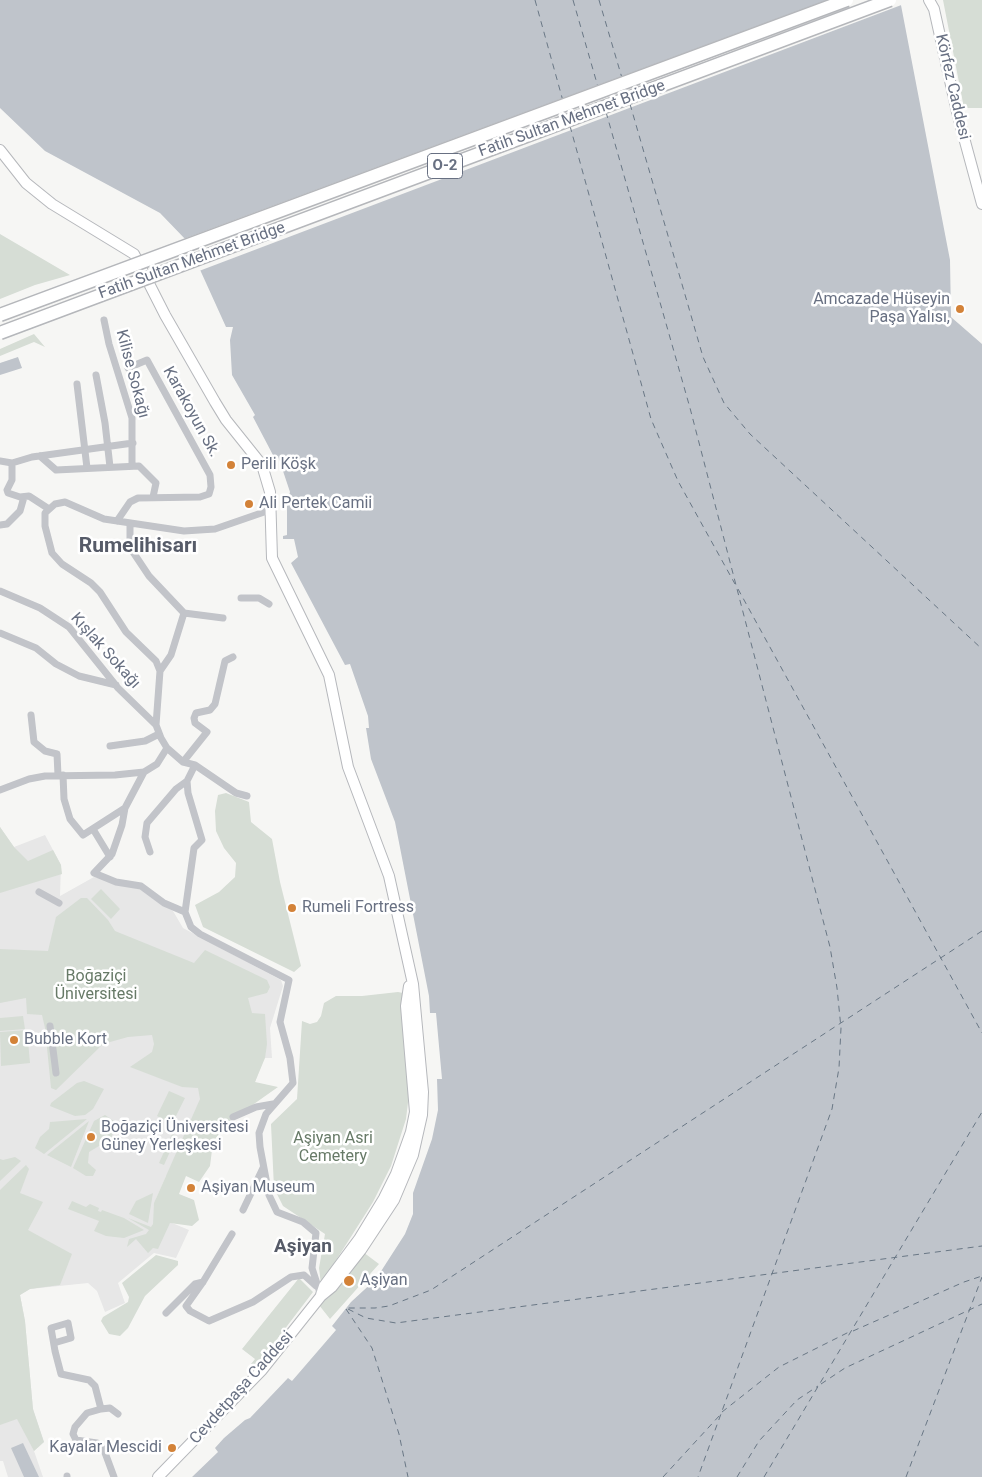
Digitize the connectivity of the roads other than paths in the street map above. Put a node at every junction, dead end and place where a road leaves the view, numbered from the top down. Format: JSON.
{"nodes":[{"id":1,"x":847,"y":0,"type":"edge"},
{"id":2,"x":890,"y":0,"type":"edge"},
{"id":3,"x":929,"y":0,"type":"edge"},
{"id":4,"x":0,"y":150,"type":"edge"},
{"id":5,"x":982,"y":204,"type":"edge"},
{"id":6,"x":0,"y":316,"type":"edge"},
{"id":7,"x":104,"y":320,"type":"dead end"},
{"id":8,"x":0,"y":333,"type":"edge"},
{"id":9,"x":128,"y":368,"type":"dead end"},
{"id":10,"x":96,"y":376,"type":"dead end"},
{"id":11,"x":77,"y":384,"type":"dead end"},
{"id":12,"x":133,"y":443,"type":"junction"},
{"id":13,"x":108,"y":446,"type":"junction"},
{"id":14,"x":85,"y":450,"type":"junction"},
{"id":15,"x":40,"y":456,"type":"junction"},
{"id":16,"x":0,"y":461,"type":"edge"},
{"id":17,"x":12,"y":463,"type":"junction"},
{"id":18,"x":132,"y":465,"type":"junction"},
{"id":19,"x":110,"y":467,"type":"junction"},
{"id":20,"x":88,"y":468,"type":"junction"},
{"id":21,"x":24,"y":497,"type":"junction"},
{"id":22,"x":153,"y":497,"type":"junction"},
{"id":23,"x":49,"y":509,"type":"junction"},
{"id":24,"x":270,"y":510,"type":"junction"},
{"id":25,"x":117,"y":521,"type":"junction"},
{"id":26,"x":130,"y":523,"type":"junction"},
{"id":27,"x":0,"y":525,"type":"edge"},
{"id":28,"x":0,"y":592,"type":"edge"},
{"id":29,"x":240,"y":598,"type":"dead end"},
{"id":30,"x":269,"y":604,"type":"dead end"},
{"id":31,"x":184,"y":613,"type":"junction"},
{"id":32,"x":223,"y":618,"type":"dead end"},
{"id":33,"x":0,"y":633,"type":"edge"},
{"id":34,"x":233,"y":657,"type":"dead end"},
{"id":35,"x":160,"y":671,"type":"junction"},
{"id":36,"x":116,"y":685,"type":"junction"},
{"id":37,"x":31,"y":715,"type":"dead end"},
{"id":38,"x":156,"y":725,"type":"junction"},
{"id":39,"x":159,"y":734,"type":"junction"},
{"id":40,"x":110,"y":746,"type":"dead end"},
{"id":41,"x":167,"y":748,"type":"junction"},
{"id":42,"x":183,"y":762,"type":"junction"},
{"id":43,"x":195,"y":765,"type":"junction"},
{"id":44,"x":144,"y":772,"type":"junction"},
{"id":45,"x":60,"y":775,"type":"junction"},
{"id":46,"x":187,"y":781,"type":"junction"},
{"id":47,"x":0,"y":790,"type":"edge"},
{"id":48,"x":246,"y":796,"type":"dead end"},
{"id":49,"x":125,"y":808,"type":"junction"},
{"id":50,"x":93,"y":829,"type":"junction"},
{"id":51,"x":150,"y":852,"type":"dead end"},
{"id":52,"x":110,"y":857,"type":"junction"},
{"id":53,"x":39,"y":892,"type":"dead end"},
{"id":54,"x":59,"y":903,"type":"dead end"},
{"id":55,"x":185,"y":912,"type":"junction"},
{"id":56,"x":50,"y":1026,"type":"dead end"},
{"id":57,"x":56,"y":1073,"type":"dead end"},
{"id":58,"x":274,"y":1104,"type":"junction"},
{"id":59,"x":233,"y":1118,"type":"dead end"},
{"id":60,"x":263,"y":1168,"type":"junction"},
{"id":61,"x":244,"y":1210,"type":"dead end"},
{"id":62,"x":232,"y":1234,"type":"dead end"},
{"id":63,"x":203,"y":1282,"type":"junction"},
{"id":64,"x":319,"y":1291,"type":"junction"},
{"id":65,"x":166,"y":1313,"type":"dead end"},
{"id":66,"x":54,"y":1343,"type":"dead end"},
{"id":67,"x":101,"y":1409,"type":"junction"},
{"id":68,"x":118,"y":1414,"type":"dead end"},
{"id":69,"x":114,"y":1477,"type":"edge"},
{"id":70,"x":158,"y":1477,"type":"edge"}],
"edges":[{"from":1,"to":6,"type":"highway","number":"O-2","bridge":true},
{"from":2,"to":8,"type":"highway","name":"Fatih Sultan Mehmet Bridge","number":"O-2","bridge":true},
{"from":3,"to":5,"type":"main road","name":"Körfez Caddesi"},
{"from":4,"to":24,"type":"main road","name":"Cevdetpaşa Caddesi"},
{"from":7,"to":12,"type":"street","name":"Kilise Sokağı"},
{"from":9,"to":22,"type":"street","name":"Karakoyun Sk."},
{"from":10,"to":13,"type":"street"},
{"from":11,"to":14,"type":"street"},
{"from":12,"to":13,"type":"street"},
{"from":12,"to":18,"type":"street","name":"Kilise Sokağı"},
{"from":13,"to":14,"type":"street"},
{"from":13,"to":19,"type":"street"},
{"from":14,"to":15,"type":"street"},
{"from":14,"to":20,"type":"street"},
{"from":15,"to":17,"type":"street"},
{"from":15,"to":20,"type":"street"},
{"from":16,"to":17,"type":"street"},
{"from":17,"to":21,"type":"street"},
{"from":18,"to":19,"type":"street"},
{"from":18,"to":22,"type":"street"},
{"from":19,"to":20,"type":"street"},
{"from":21,"to":23,"type":"street"},
{"from":21,"to":27,"type":"street"},
{"from":22,"to":25,"type":"street","name":"Karakoyun Sk."},
{"from":23,"to":25,"type":"street"},
{"from":23,"to":35,"type":"street"},
{"from":24,"to":26,"type":"street"},
{"from":24,"to":64,"type":"main road","name":"Cevdetpaşa Caddesi"},
{"from":25,"to":26,"type":"street"},
{"from":26,"to":31,"type":"street"},
{"from":28,"to":36,"type":"street","name":"Kışlak Sokağı"},
{"from":29,"to":30,"type":"street"},
{"from":31,"to":32,"type":"street"},
{"from":31,"to":35,"type":"street"},
{"from":33,"to":36,"type":"street"},
{"from":34,"to":42,"type":"street"},
{"from":35,"to":38,"type":"street"},
{"from":36,"to":38,"type":"street","name":"Kışlak Sokağı"},
{"from":37,"to":45,"type":"street"},
{"from":38,"to":39,"type":"street"},
{"from":39,"to":40,"type":"street"},
{"from":39,"to":41,"type":"street"},
{"from":41,"to":42,"type":"street"},
{"from":41,"to":44,"type":"street"},
{"from":42,"to":43,"type":"street"},
{"from":43,"to":46,"type":"street"},
{"from":43,"to":48,"type":"street"},
{"from":44,"to":45,"type":"street"},
{"from":44,"to":49,"type":"street"},
{"from":45,"to":47,"type":"street"},
{"from":45,"to":50,"type":"street"},
{"from":46,"to":51,"type":"street"},
{"from":46,"to":55,"type":"street"},
{"from":49,"to":50,"type":"street"},
{"from":49,"to":52,"type":"street"},
{"from":50,"to":52,"type":"street"},
{"from":52,"to":55,"type":"street"},
{"from":53,"to":54,"type":"street"},
{"from":55,"to":58,"type":"street"},
{"from":56,"to":57,"type":"street"},
{"from":58,"to":59,"type":"street"},
{"from":58,"to":60,"type":"street"},
{"from":60,"to":61,"type":"street"},
{"from":60,"to":64,"type":"street"},
{"from":62,"to":63,"type":"street"},
{"from":63,"to":64,"type":"street"},
{"from":63,"to":65,"type":"street"},
{"from":64,"to":70,"type":"main road","name":"Cevdetpaşa Caddesi"},
{"from":66,"to":67,"type":"street"},
{"from":67,"to":68,"type":"street"},
{"from":67,"to":69,"type":"street"}]}
